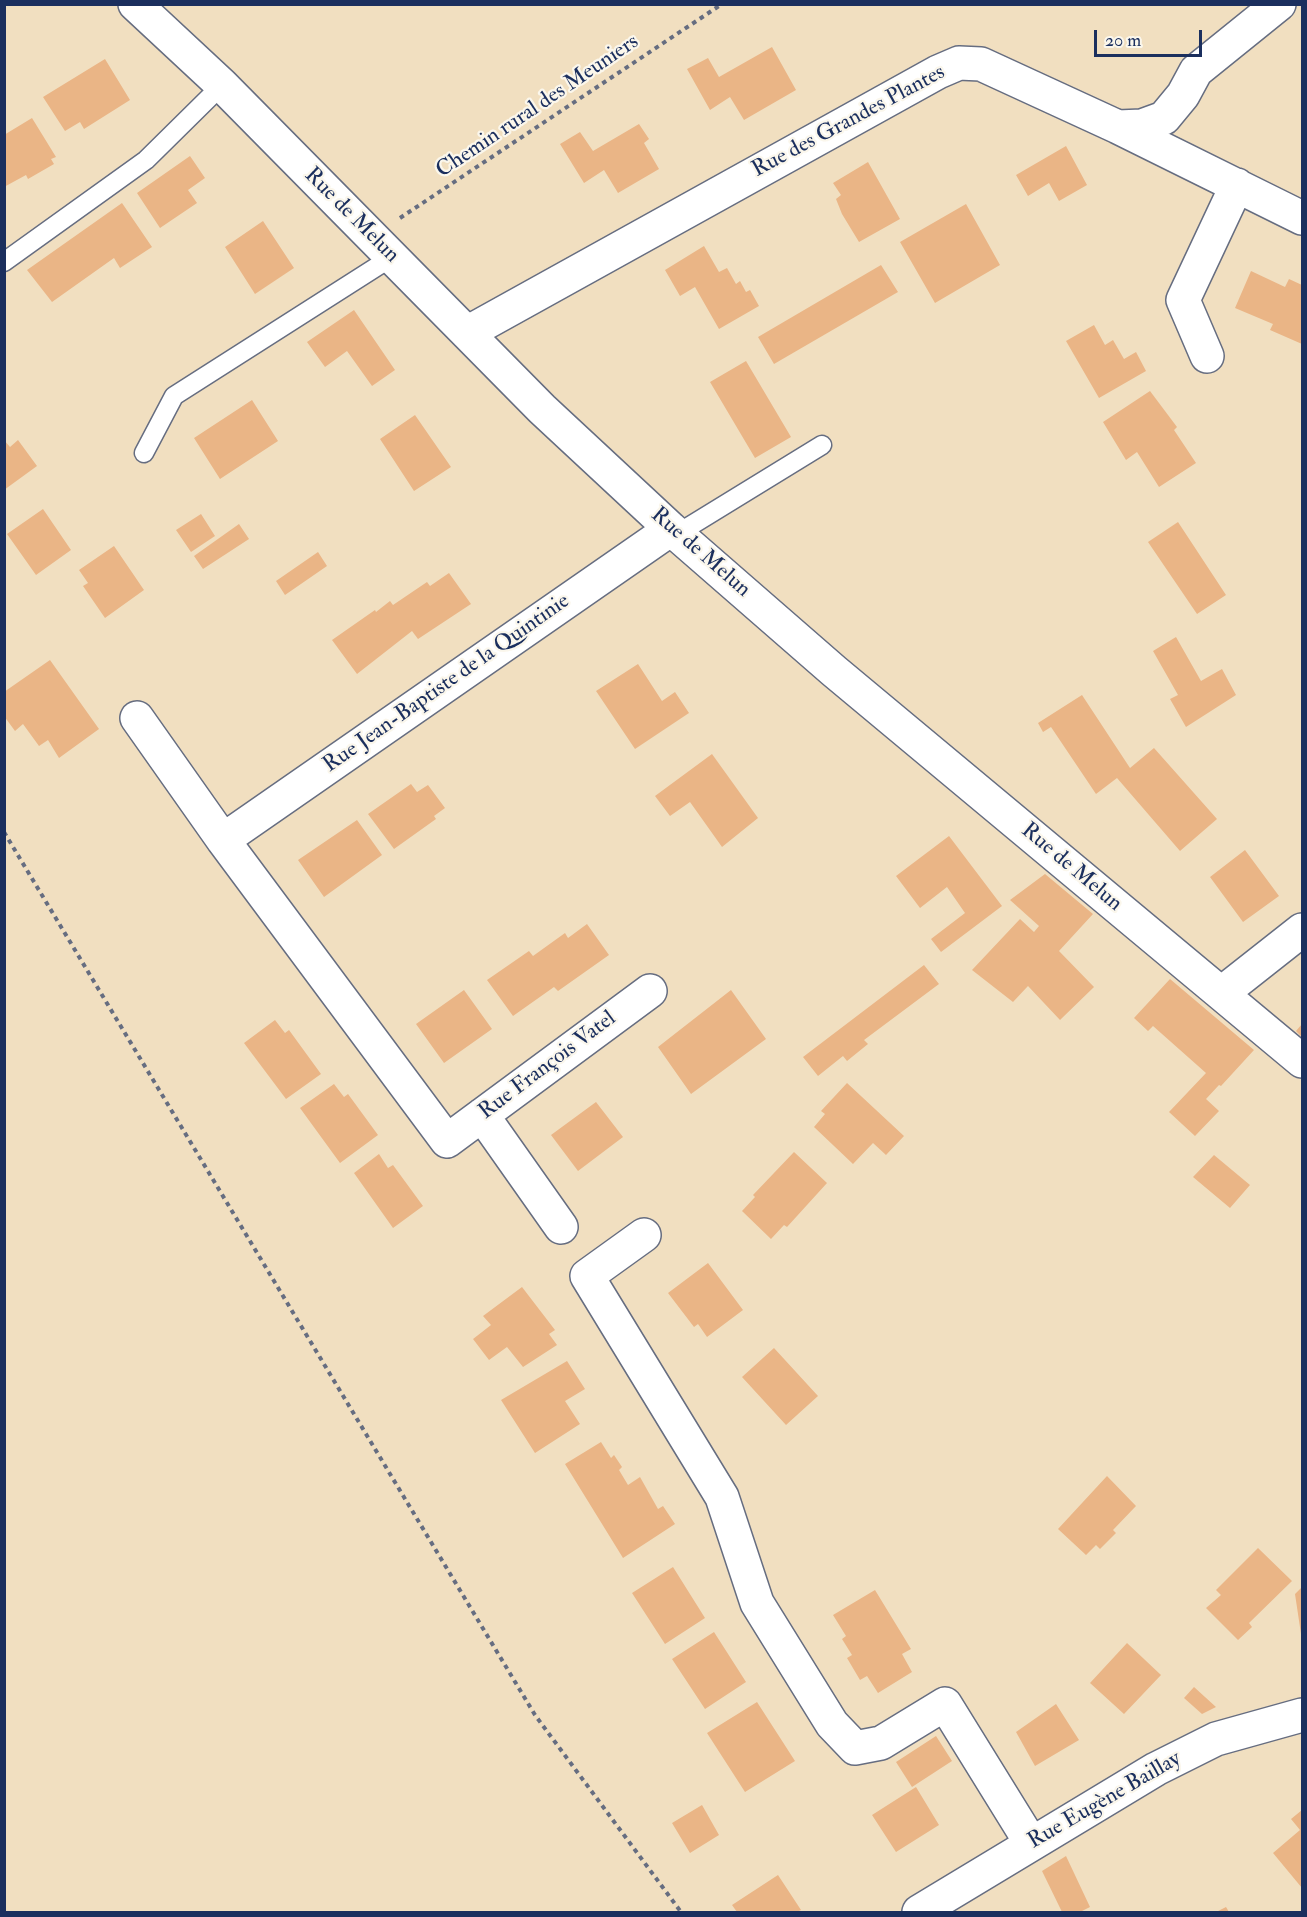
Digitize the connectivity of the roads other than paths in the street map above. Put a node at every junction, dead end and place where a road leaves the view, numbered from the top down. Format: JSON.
{"nodes":[{"id":1,"x":135,"y":4,"type":"edge"},
{"id":2,"x":1279,"y":4,"type":"edge"},
{"id":3,"x":222,"y":85,"type":"junction"},
{"id":4,"x":1118,"y":127,"type":"junction"},
{"id":5,"x":1237,"y":186,"type":"junction"},
{"id":6,"x":1302,"y":218,"type":"edge"},
{"id":7,"x":382,"y":247,"type":"junction"},
{"id":8,"x":4,"y":262,"type":"edge"},
{"id":9,"x":467,"y":333,"type":"junction"},
{"id":10,"x":1207,"y":356,"type":"dead end"},
{"id":11,"x":822,"y":445,"type":"dead end"},
{"id":12,"x":144,"y":453,"type":"dead end"},
{"id":13,"x":674,"y":531,"type":"junction"},
{"id":14,"x":137,"y":718,"type":"dead end"},
{"id":15,"x":223,"y":840,"type":"junction"},
{"id":16,"x":1302,"y":930,"type":"edge"},
{"id":17,"x":650,"y":991,"type":"dead end"},
{"id":18,"x":1222,"y":993,"type":"junction"},
{"id":19,"x":1302,"y":1061,"type":"edge"},
{"id":20,"x":482,"y":1115,"type":"junction"},
{"id":21,"x":561,"y":1227,"type":"dead end"},
{"id":22,"x":644,"y":1235,"type":"dead end"},
{"id":23,"x":1302,"y":1714,"type":"edge"},
{"id":24,"x":1031,"y":1843,"type":"junction"},
{"id":25,"x":919,"y":1912,"type":"edge"}],
"edges":[{"from":1,"to":3,"type":"street","name":"Rue de Melun"},
{"from":2,"to":4,"type":"street"},
{"from":3,"to":7,"type":"street","name":"Rue de Melun"},
{"from":3,"to":8,"type":"lane"},
{"from":4,"to":5,"type":"street","name":"Rue des Grandes Plantes"},
{"from":4,"to":9,"type":"street","name":"Rue des Grandes Plantes"},
{"from":5,"to":6,"type":"street","name":"Rue des Grandes Plantes"},
{"from":5,"to":10,"type":"street"},
{"from":7,"to":9,"type":"street","name":"Rue de Melun"},
{"from":7,"to":12,"type":"lane"},
{"from":9,"to":13,"type":"street","name":"Rue de Melun"},
{"from":11,"to":13,"type":"lane"},
{"from":13,"to":15,"type":"street","name":"Rue Jean-Baptiste de la Quintinie"},
{"from":13,"to":18,"type":"street","name":"Rue de Melun"},
{"from":14,"to":15,"type":"street"},
{"from":15,"to":20,"type":"street","name":"Rue François Vatel"},
{"from":16,"to":18,"type":"street"},
{"from":17,"to":20,"type":"street","name":"Rue François Vatel"},
{"from":18,"to":19,"type":"street","name":"Rue de Melun"},
{"from":20,"to":21,"type":"street"},
{"from":22,"to":24,"type":"street"},
{"from":23,"to":24,"type":"street","name":"Rue Eugène Baillay"},
{"from":24,"to":25,"type":"street","name":"Rue Eugène Baillay"}]}
